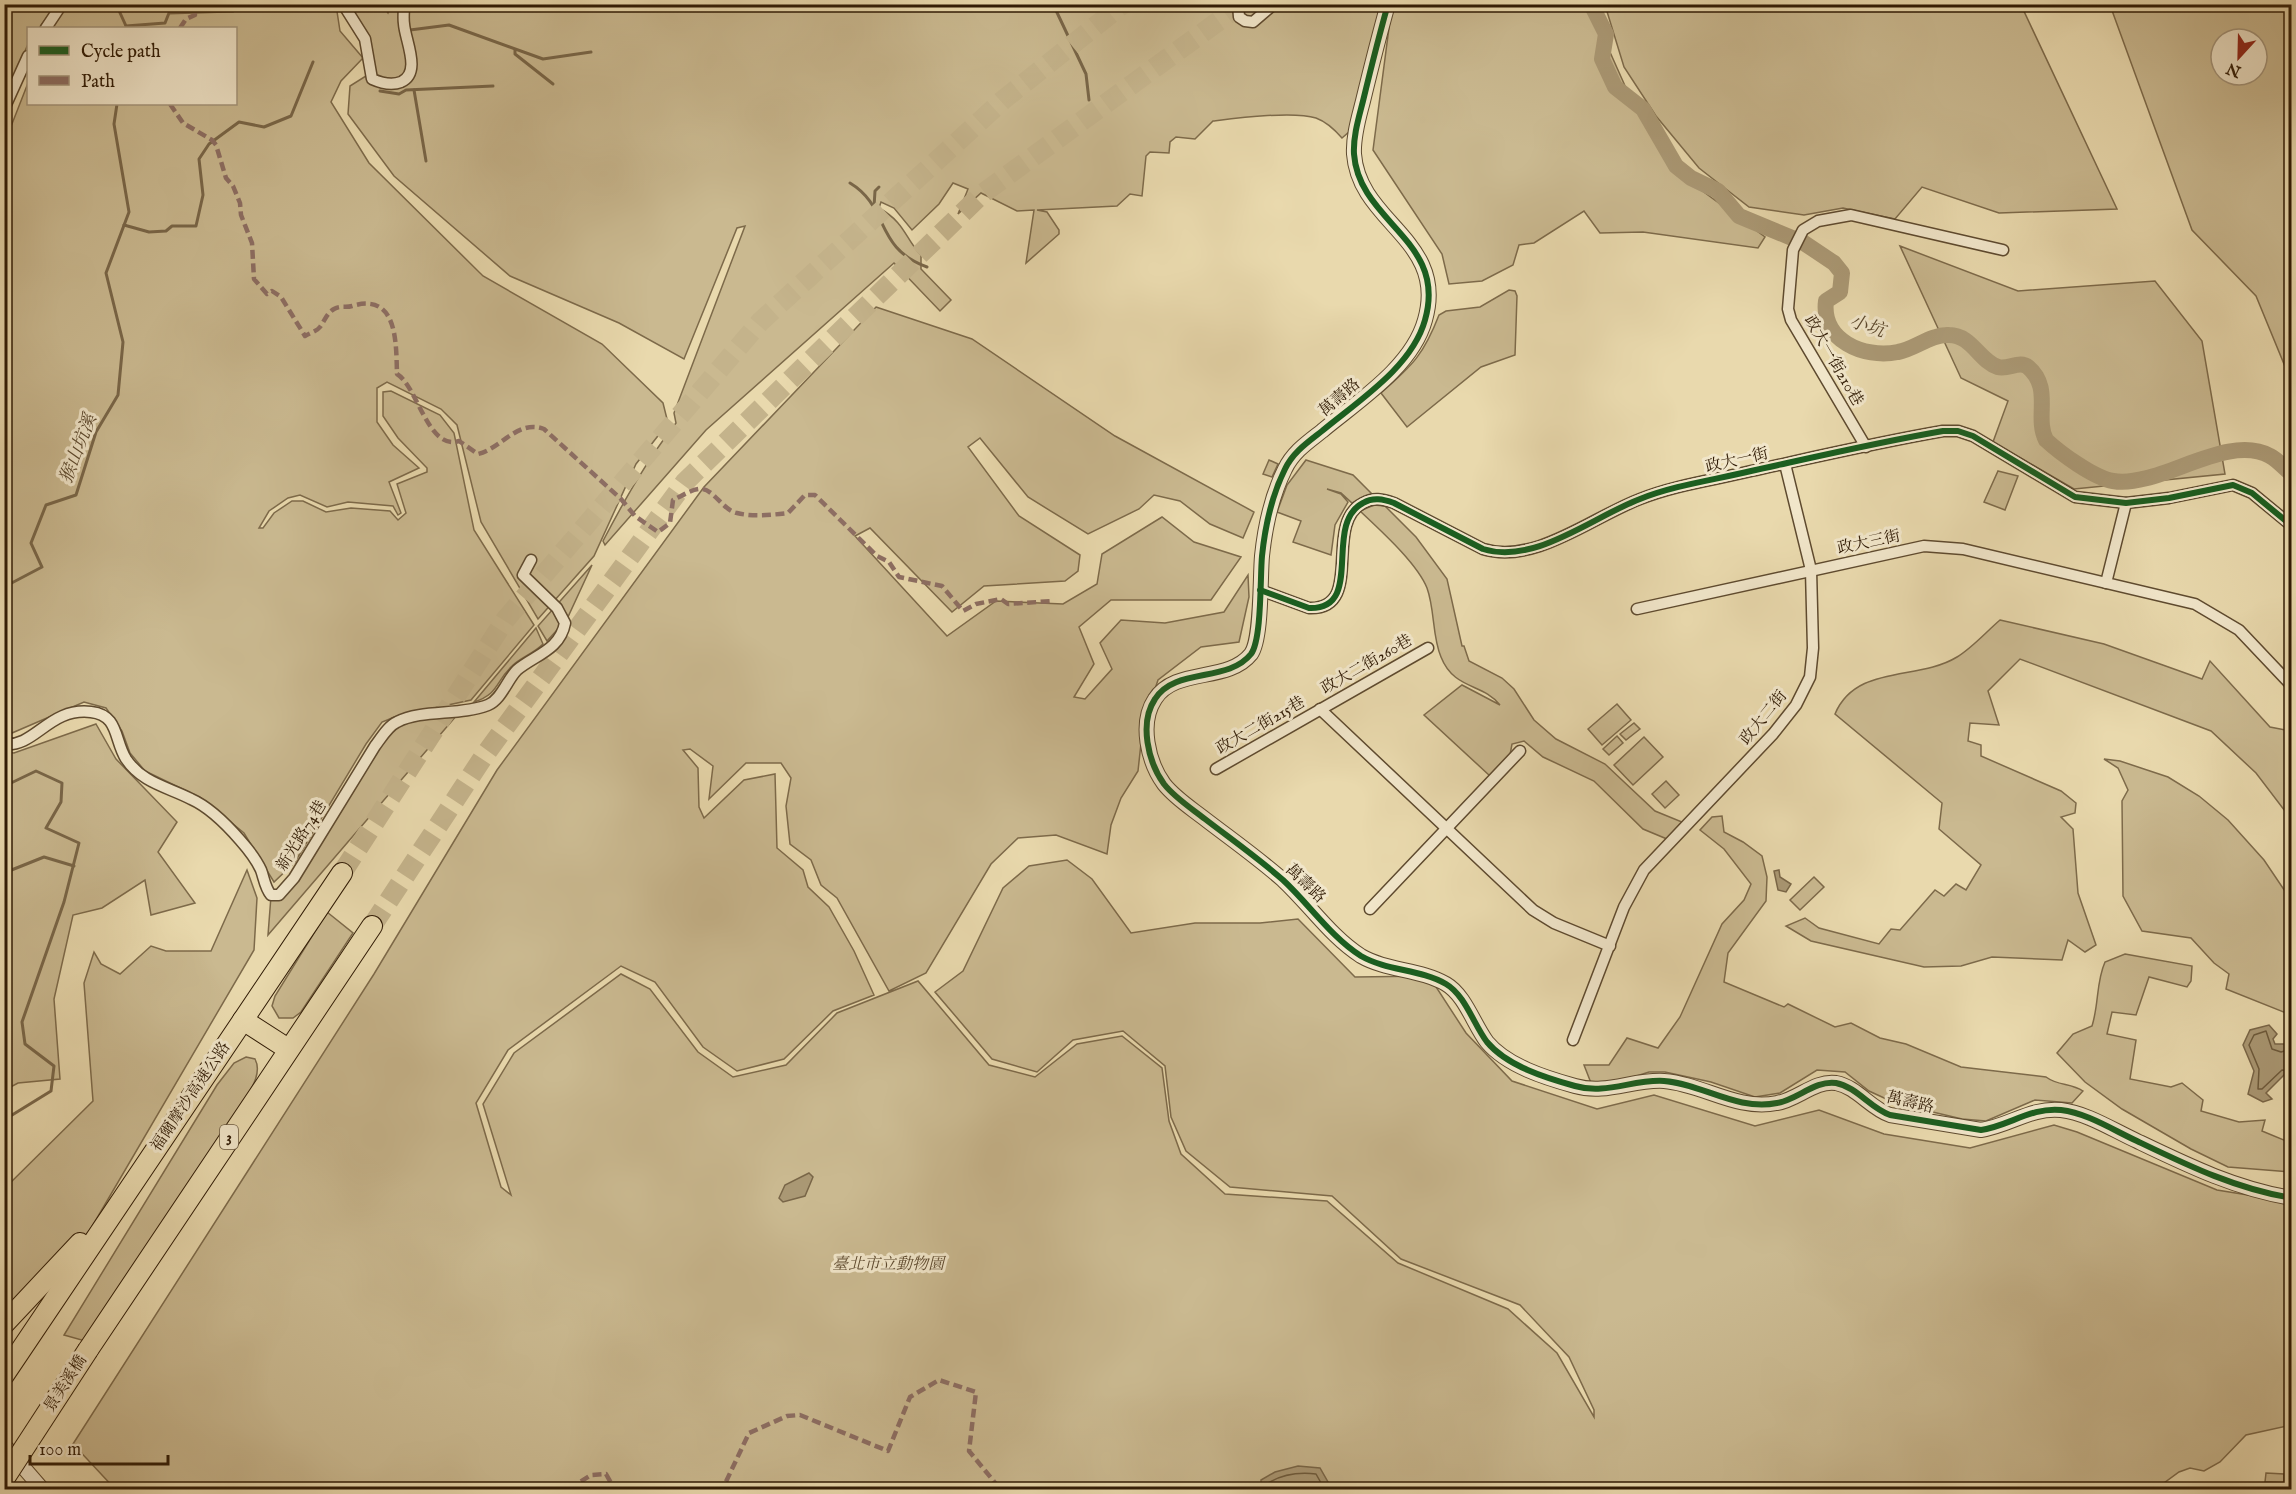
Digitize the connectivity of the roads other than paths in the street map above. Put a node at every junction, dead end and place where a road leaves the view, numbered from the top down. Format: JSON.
{"nodes":[{"id":1,"x":62,"y":4,"type":"edge"},
{"id":2,"x":343,"y":4,"type":"edge"},
{"id":3,"x":404,"y":4,"type":"edge"},
{"id":4,"x":1238,"y":4,"type":"edge"},
{"id":5,"x":1274,"y":4,"type":"edge"},
{"id":6,"x":1388,"y":4,"type":"edge"},
{"id":7,"x":47,"y":27,"type":"edge"},
{"id":8,"x":27,"y":58,"type":"edge"},
{"id":9,"x":4,"y":109,"type":"edge"},
{"id":10,"x":2003,"y":250,"type":"dead end"},
{"id":11,"x":1866,"y":447,"type":"junction"},
{"id":12,"x":1785,"y":464,"type":"junction"},
{"id":13,"x":2126,"y":503,"type":"junction"},
{"id":14,"x":2292,"y":526,"type":"edge"},
{"id":15,"x":531,"y":560,"type":"dead end"},
{"id":16,"x":1811,"y":570,"type":"junction"},
{"id":17,"x":2106,"y":584,"type":"junction"},
{"id":18,"x":1260,"y":590,"type":"junction"},
{"id":19,"x":1637,"y":609,"type":"dead end"},
{"id":20,"x":1428,"y":648,"type":"dead end"},
{"id":21,"x":2292,"y":686,"type":"edge"},
{"id":22,"x":1320,"y":709,"type":"junction"},
{"id":23,"x":4,"y":744,"type":"edge"},
{"id":24,"x":1520,"y":751,"type":"dead end"},
{"id":25,"x":1216,"y":769,"type":"dead end"},
{"id":26,"x":1446,"y":828,"type":"junction"},
{"id":27,"x":342,"y":873,"type":"tunnel mouth"},
{"id":28,"x":1370,"y":909,"type":"dead end"},
{"id":29,"x":372,"y":926,"type":"tunnel mouth"},
{"id":30,"x":1610,"y":946,"type":"junction"},
{"id":31,"x":243,"y":1020,"type":"junction"},
{"id":32,"x":1573,"y":1040,"type":"dead end"},
{"id":33,"x":288,"y":1049,"type":"junction"},
{"id":34,"x":2292,"y":1198,"type":"edge"},
{"id":35,"x":117,"y":1204,"type":"junction"},
{"id":36,"x":4,"y":1324,"type":"edge"},
{"id":37,"x":4,"y":1375,"type":"edge"},
{"id":38,"x":4,"y":1445,"type":"edge"},
{"id":39,"x":4,"y":1479,"type":"edge"},
{"id":40,"x":43,"y":1490,"type":"edge"}],
"edges":[{"from":1,"to":7,"type":"street"},
{"from":2,"to":3,"type":"street"},
{"from":4,"to":5,"type":"street"},
{"from":6,"to":18,"type":"street","name":"萬壽路"},
{"from":8,"to":9,"type":"street"},
{"from":10,"to":11,"type":"street","name":"政大一街210巷"},
{"from":11,"to":12,"type":"street","name":"政大一街"},
{"from":11,"to":13,"type":"street","name":"政大一街"},
{"from":12,"to":16,"type":"street","name":"政大二街"},
{"from":12,"to":18,"type":"street","name":"政大一街"},
{"from":13,"to":14,"type":"street","name":"政大一街"},
{"from":13,"to":17,"type":"street"},
{"from":15,"to":23,"type":"street","name":"新光路74巷"},
{"from":16,"to":17,"type":"street","name":"政大三街"},
{"from":16,"to":19,"type":"street","name":"政大三街"},
{"from":16,"to":30,"type":"street","name":"政大二街"},
{"from":17,"to":21,"type":"street","name":"政大三街"},
{"from":18,"to":34,"type":"street","name":"萬壽路"},
{"from":20,"to":22,"type":"street","name":"政大二街260巷"},
{"from":22,"to":25,"type":"street","name":"政大二街215巷"},
{"from":22,"to":26,"type":"street"},
{"from":24,"to":26,"type":"street"},
{"from":26,"to":28,"type":"street"},
{"from":26,"to":30,"type":"street"},
{"from":27,"to":31,"type":"highway","name":"福爾摩沙高速公路"},
{"from":29,"to":33,"type":"highway","number":"3"},
{"from":30,"to":32,"type":"street","name":"政大二街"},
{"from":31,"to":33,"type":"highway"},
{"from":31,"to":35,"type":"highway","name":"福爾摩沙高速公路"},
{"from":33,"to":39,"type":"highway","name":"景美溪橋","number":"3","bridge":true},
{"from":35,"to":36,"type":"highway"},
{"from":35,"to":37,"type":"highway","name":"福爾摩沙高速公路"},
{"from":38,"to":40,"type":"street"}]}
